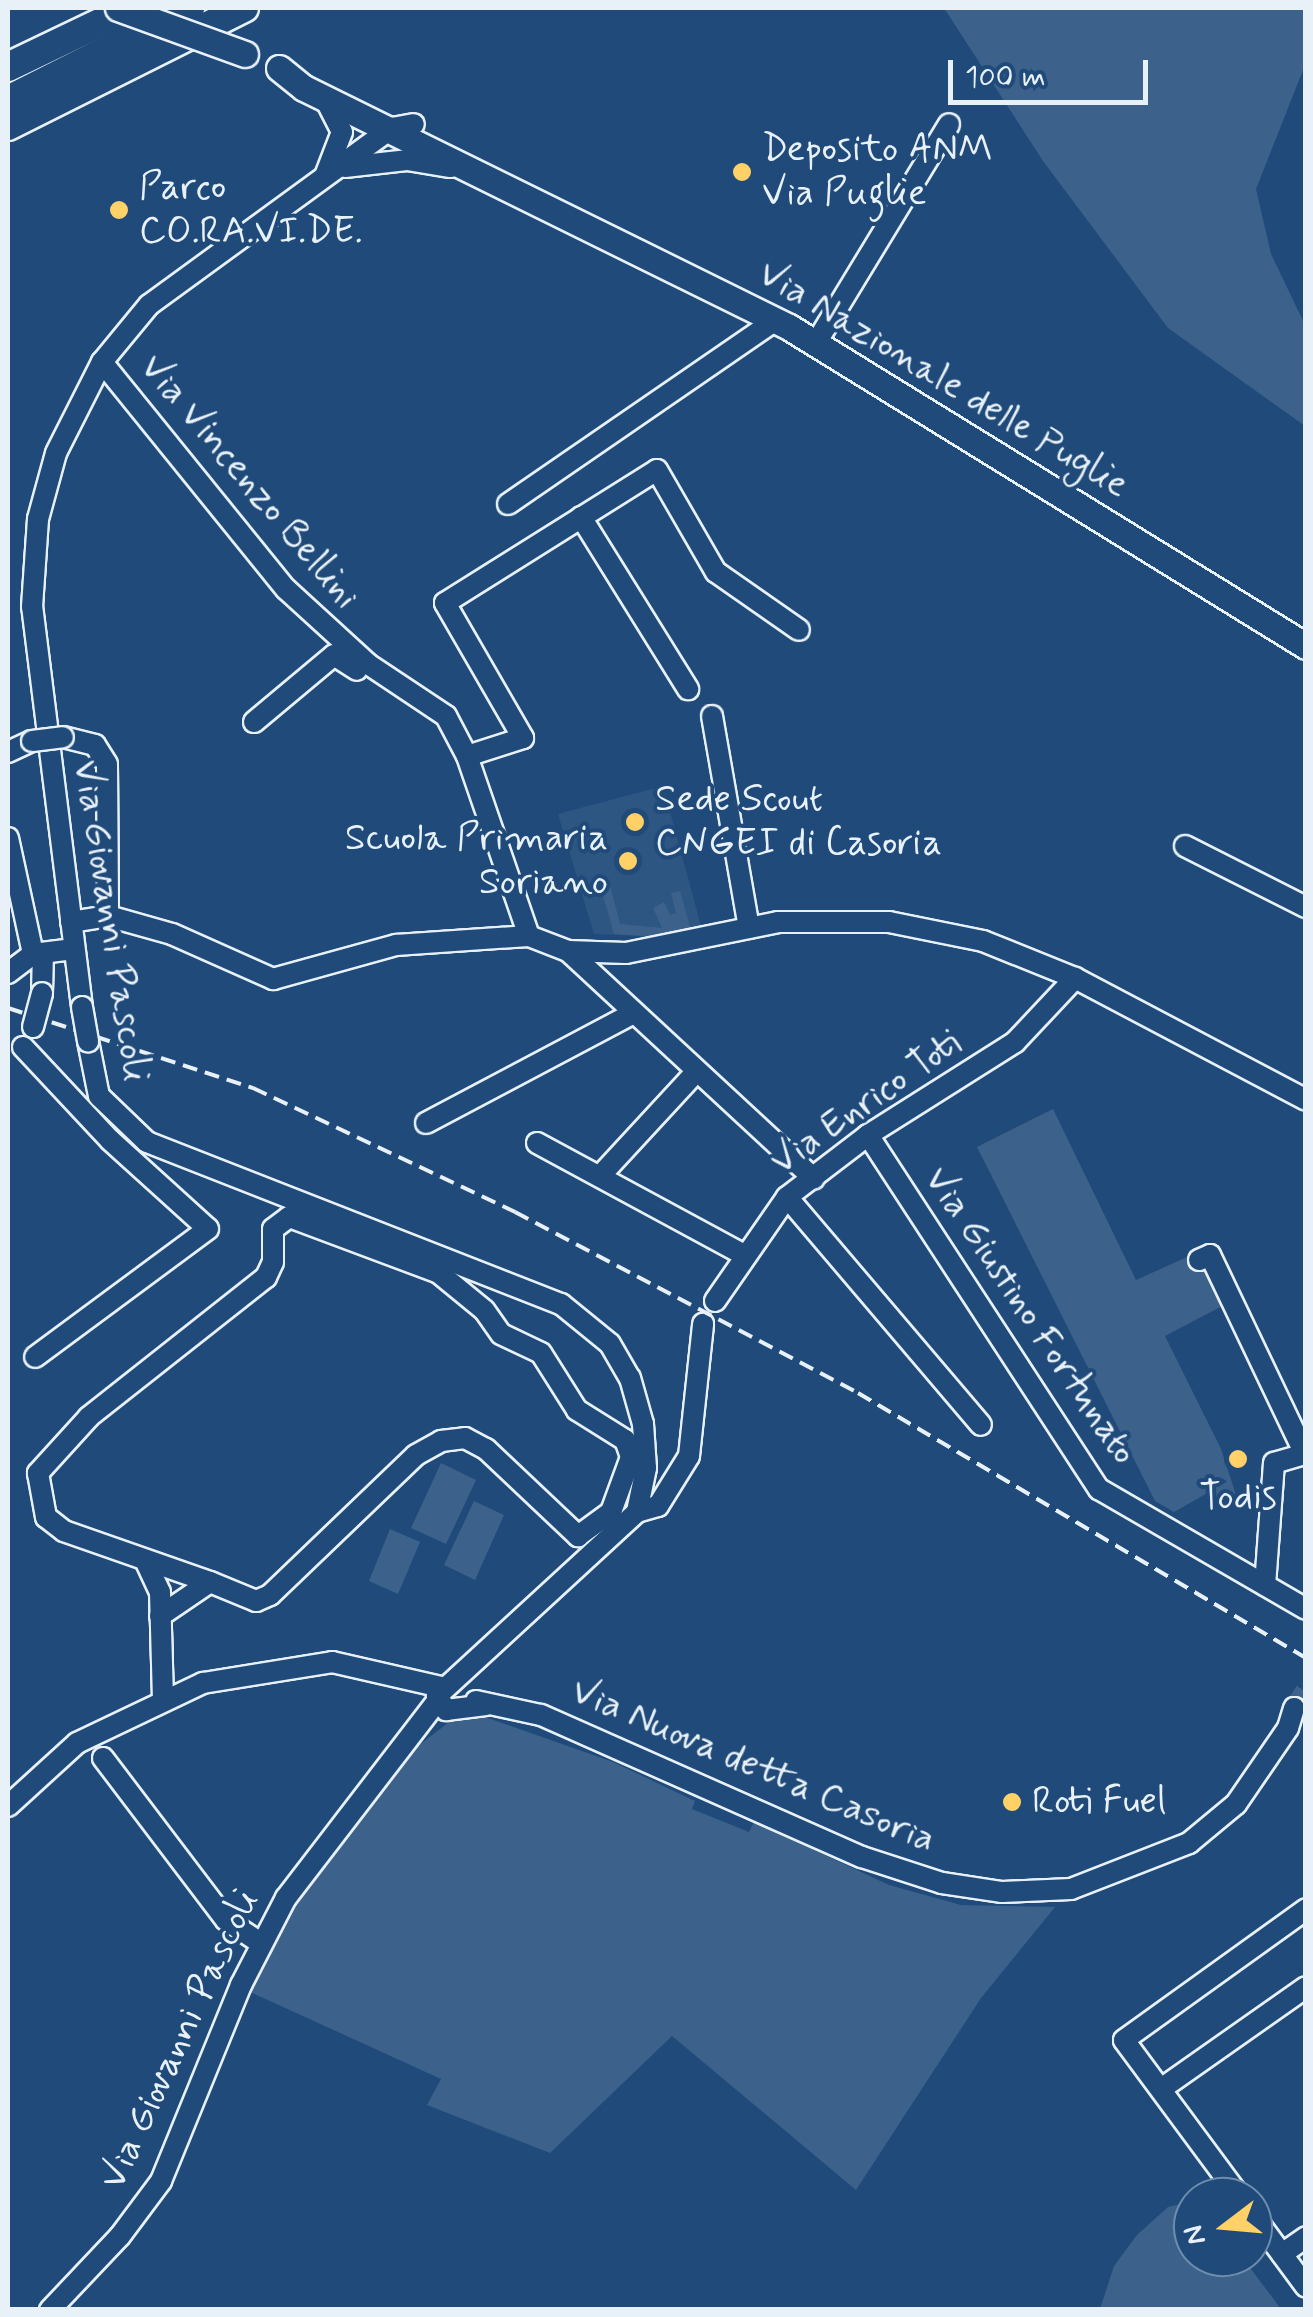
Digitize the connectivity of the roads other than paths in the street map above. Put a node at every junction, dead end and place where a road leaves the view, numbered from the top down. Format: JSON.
{"nodes":[{"id":1,"x":118,"y":8,"type":"edge"},
{"id":2,"x":131,"y":8,"type":"edge"},
{"id":3,"x":190,"y":8,"type":"edge"},
{"id":4,"x":244,"y":8,"type":"edge"},
{"id":5,"x":8,"y":66,"type":"edge"},
{"id":6,"x":279,"y":68,"type":"junction"},
{"id":7,"x":325,"y":97,"type":"junction"},
{"id":8,"x":8,"y":100,"type":"edge"},
{"id":9,"x":949,"y":124,"type":"dead end"},
{"id":10,"x":401,"y":125,"type":"junction"},
{"id":11,"x":8,"y":126,"type":"edge"},
{"id":12,"x":370,"y":163,"type":"junction"},
{"id":13,"x":343,"y":167,"type":"junction"},
{"id":14,"x":472,"y":171,"type":"junction"},
{"id":15,"x":324,"y":177,"type":"junction"},
{"id":16,"x":532,"y":196,"type":"junction"},
{"id":17,"x":776,"y":320,"type":"junction"},
{"id":18,"x":816,"y":343,"type":"junction"},
{"id":19,"x":102,"y":362,"type":"junction"},
{"id":20,"x":508,"y":504,"type":"dead end"},
{"id":21,"x":581,"y":517,"type":"junction"},
{"id":22,"x":800,"y":630,"type":"dead end"},
{"id":23,"x":1306,"y":646,"type":"edge"},
{"id":24,"x":688,"y":689,"type":"dead end"},
{"id":25,"x":425,"y":702,"type":"junction"},
{"id":26,"x":712,"y":716,"type":"dead end"},
{"id":27,"x":254,"y":722,"type":"dead end"},
{"id":28,"x":8,"y":752,"type":"edge"},
{"id":29,"x":467,"y":756,"type":"junction"},
{"id":30,"x":8,"y":838,"type":"edge"},
{"id":31,"x":1185,"y":846,"type":"dead end"},
{"id":32,"x":1306,"y":907,"type":"edge"},
{"id":33,"x":108,"y":916,"type":"junction"},
{"id":34,"x":71,"y":922,"type":"junction"},
{"id":35,"x":749,"y":928,"type":"junction"},
{"id":36,"x":529,"y":936,"type":"junction"},
{"id":37,"x":74,"y":949,"type":"junction"},
{"id":38,"x":568,"y":951,"type":"junction"},
{"id":39,"x":38,"y":953,"type":"junction"},
{"id":40,"x":8,"y":974,"type":"edge"},
{"id":41,"x":1075,"y":978,"type":"junction"},
{"id":42,"x":634,"y":1013,"type":"junction"},
{"id":43,"x":21,"y":1044,"type":"edge"},
{"id":44,"x":697,"y":1071,"type":"junction"},
{"id":45,"x":1306,"y":1100,"type":"edge"},
{"id":46,"x":426,"y":1123,"type":"dead end"},
{"id":47,"x":868,"y":1136,"type":"junction"},
{"id":48,"x":538,"y":1143,"type":"dead end"},
{"id":49,"x":600,"y":1176,"type":"junction"},
{"id":50,"x":814,"y":1178,"type":"junction"},
{"id":51,"x":787,"y":1197,"type":"junction"},
{"id":52,"x":742,"y":1254,"type":"junction"},
{"id":53,"x":1199,"y":1260,"type":"dead end"},
{"id":54,"x":715,"y":1301,"type":"dead end"},
{"id":55,"x":704,"y":1324,"type":"dead end"},
{"id":56,"x":35,"y":1357,"type":"dead end"},
{"id":57,"x":981,"y":1425,"type":"dead end"},
{"id":58,"x":636,"y":1512,"type":"junction"},
{"id":59,"x":145,"y":1560,"type":"junction"},
{"id":60,"x":210,"y":1582,"type":"junction"},
{"id":61,"x":1265,"y":1585,"type":"junction"},
{"id":62,"x":1306,"y":1609,"type":"edge"},
{"id":63,"x":160,"y":1616,"type":"junction"},
{"id":64,"x":446,"y":1695,"type":"junction"},
{"id":65,"x":163,"y":1697,"type":"junction"},
{"id":66,"x":1296,"y":1724,"type":"tunnel mouth"},
{"id":67,"x":104,"y":1758,"type":"dead end"},
{"id":68,"x":8,"y":1806,"type":"edge"},
{"id":69,"x":1306,"y":1909,"type":"edge"},
{"id":70,"x":262,"y":1944,"type":"junction"},
{"id":71,"x":1306,"y":1986,"type":"edge"},
{"id":72,"x":1161,"y":2089,"type":"junction"},
{"id":73,"x":1225,"y":2177,"type":"edge"},
{"id":74,"x":1306,"y":2237,"type":"edge"},
{"id":75,"x":1273,"y":2242,"type":"edge"},
{"id":76,"x":1282,"y":2254,"type":"junction"},
{"id":77,"x":1306,"y":2287,"type":"edge"},
{"id":78,"x":50,"y":2310,"type":"edge"}],
"edges":[{"from":1,"to":6,"type":"main road","name":"Via Nazionale delle Puglie","bridge":true},
{"from":2,"to":5,"type":"highway"},
{"from":3,"to":8,"type":"highway"},
{"from":4,"to":11,"type":"highway"},
{"from":6,"to":7,"type":"main road","name":"Via Nazionale delle Puglie"},
{"from":6,"to":10,"type":"main road","name":"Via Nazionale delle Puglie"},
{"from":7,"to":10,"type":"main road","name":"Via Nazionale delle Puglie"},
{"from":7,"to":15,"type":"street"},
{"from":9,"to":18,"type":"street"},
{"from":10,"to":12,"type":"street"},
{"from":10,"to":13,"type":"street"},
{"from":10,"to":14,"type":"main road","name":"Via Nazionale delle Puglie"},
{"from":10,"to":16,"type":"main road","name":"Via Nazionale delle Puglie"},
{"from":12,"to":13,"type":"street"},
{"from":12,"to":14,"type":"street"},
{"from":13,"to":15,"type":"street","name":"Via Giovanni Pascoli"},
{"from":14,"to":16,"type":"main road","name":"Via Nazionale delle Puglie"},
{"from":15,"to":19,"type":"street","name":"Via Giovanni Pascoli"},
{"from":16,"to":17,"type":"main road","name":"Via Nazionale delle Puglie"},
{"from":17,"to":18,"type":"main road","name":"Via Nazionale delle Puglie"},
{"from":17,"to":20,"type":"street"},
{"from":18,"to":23,"type":"main road","name":"Via Nazionale delle Puglie"},
{"from":19,"to":25,"type":"street","name":"Via Vincenzo Bellini"},
{"from":19,"to":34,"type":"street","name":"Via Giovanni Pascoli"},
{"from":21,"to":22,"type":"street"},
{"from":21,"to":24,"type":"street"},
{"from":21,"to":29,"type":"street"},
{"from":25,"to":27,"type":"street"},
{"from":25,"to":29,"type":"street","name":"Via Vincenzo Bellini"},
{"from":26,"to":35,"type":"street"},
{"from":28,"to":33,"type":"street","bridge":true},
{"from":29,"to":36,"type":"street","name":"Via Vincenzo Bellini"},
{"from":30,"to":39,"type":"street"},
{"from":31,"to":32,"type":"street"},
{"from":33,"to":34,"type":"street"},
{"from":33,"to":36,"type":"street"},
{"from":34,"to":37,"type":"street","name":"Via Giovanni Pascoli"},
{"from":35,"to":38,"type":"street"},
{"from":35,"to":41,"type":"street"},
{"from":36,"to":38,"type":"street"},
{"from":37,"to":39,"type":"street"},
{"from":37,"to":58,"type":"street","name":"Via Giovanni Pascoli","bridge":true},
{"from":38,"to":42,"type":"street"},
{"from":39,"to":40,"type":"street"},
{"from":39,"to":43,"type":"street","bridge":true},
{"from":41,"to":45,"type":"street"},
{"from":41,"to":47,"type":"street","name":"Via Enrico Toti"},
{"from":42,"to":44,"type":"street"},
{"from":42,"to":46,"type":"street"},
{"from":43,"to":56,"type":"street"},
{"from":44,"to":49,"type":"street"},
{"from":44,"to":50,"type":"street"},
{"from":47,"to":50,"type":"street","name":"Via Enrico Toti"},
{"from":47,"to":61,"type":"street","name":"Via Giustino Fortunato"},
{"from":48,"to":49,"type":"street"},
{"from":49,"to":52,"type":"street"},
{"from":50,"to":51,"type":"street","name":"Via Enrico Toti"},
{"from":51,"to":52,"type":"street","name":"Via Enrico Toti"},
{"from":51,"to":57,"type":"street"},
{"from":52,"to":54,"type":"street","name":"Via Enrico Toti"},
{"from":53,"to":61,"type":"street"},
{"from":55,"to":58,"type":"street"},
{"from":58,"to":64,"type":"street","name":"Via Giovanni Pascoli"},
{"from":59,"to":60,"type":"street"},
{"from":59,"to":60,"type":"street"},
{"from":59,"to":63,"type":"street"},
{"from":60,"to":63,"type":"street"},
{"from":61,"to":62,"type":"street","name":"Via Giustino Fortunato"},
{"from":63,"to":65,"type":"street"},
{"from":64,"to":65,"type":"street","name":"Via Nuova detta Casoria"},
{"from":64,"to":66,"type":"street","name":"Via Nuova detta Casoria"},
{"from":64,"to":70,"type":"street","name":"Via Giovanni Pascoli"},
{"from":65,"to":68,"type":"street","name":"Via Nuova detta Casoria"},
{"from":67,"to":70,"type":"street"},
{"from":69,"to":72,"type":"street"},
{"from":70,"to":78,"type":"street","name":"Via Giovanni Pascoli"},
{"from":71,"to":72,"type":"street"},
{"from":72,"to":73,"type":"street"},
{"from":74,"to":76,"type":"street"},
{"from":75,"to":76,"type":"street"},
{"from":76,"to":77,"type":"street"}]}
